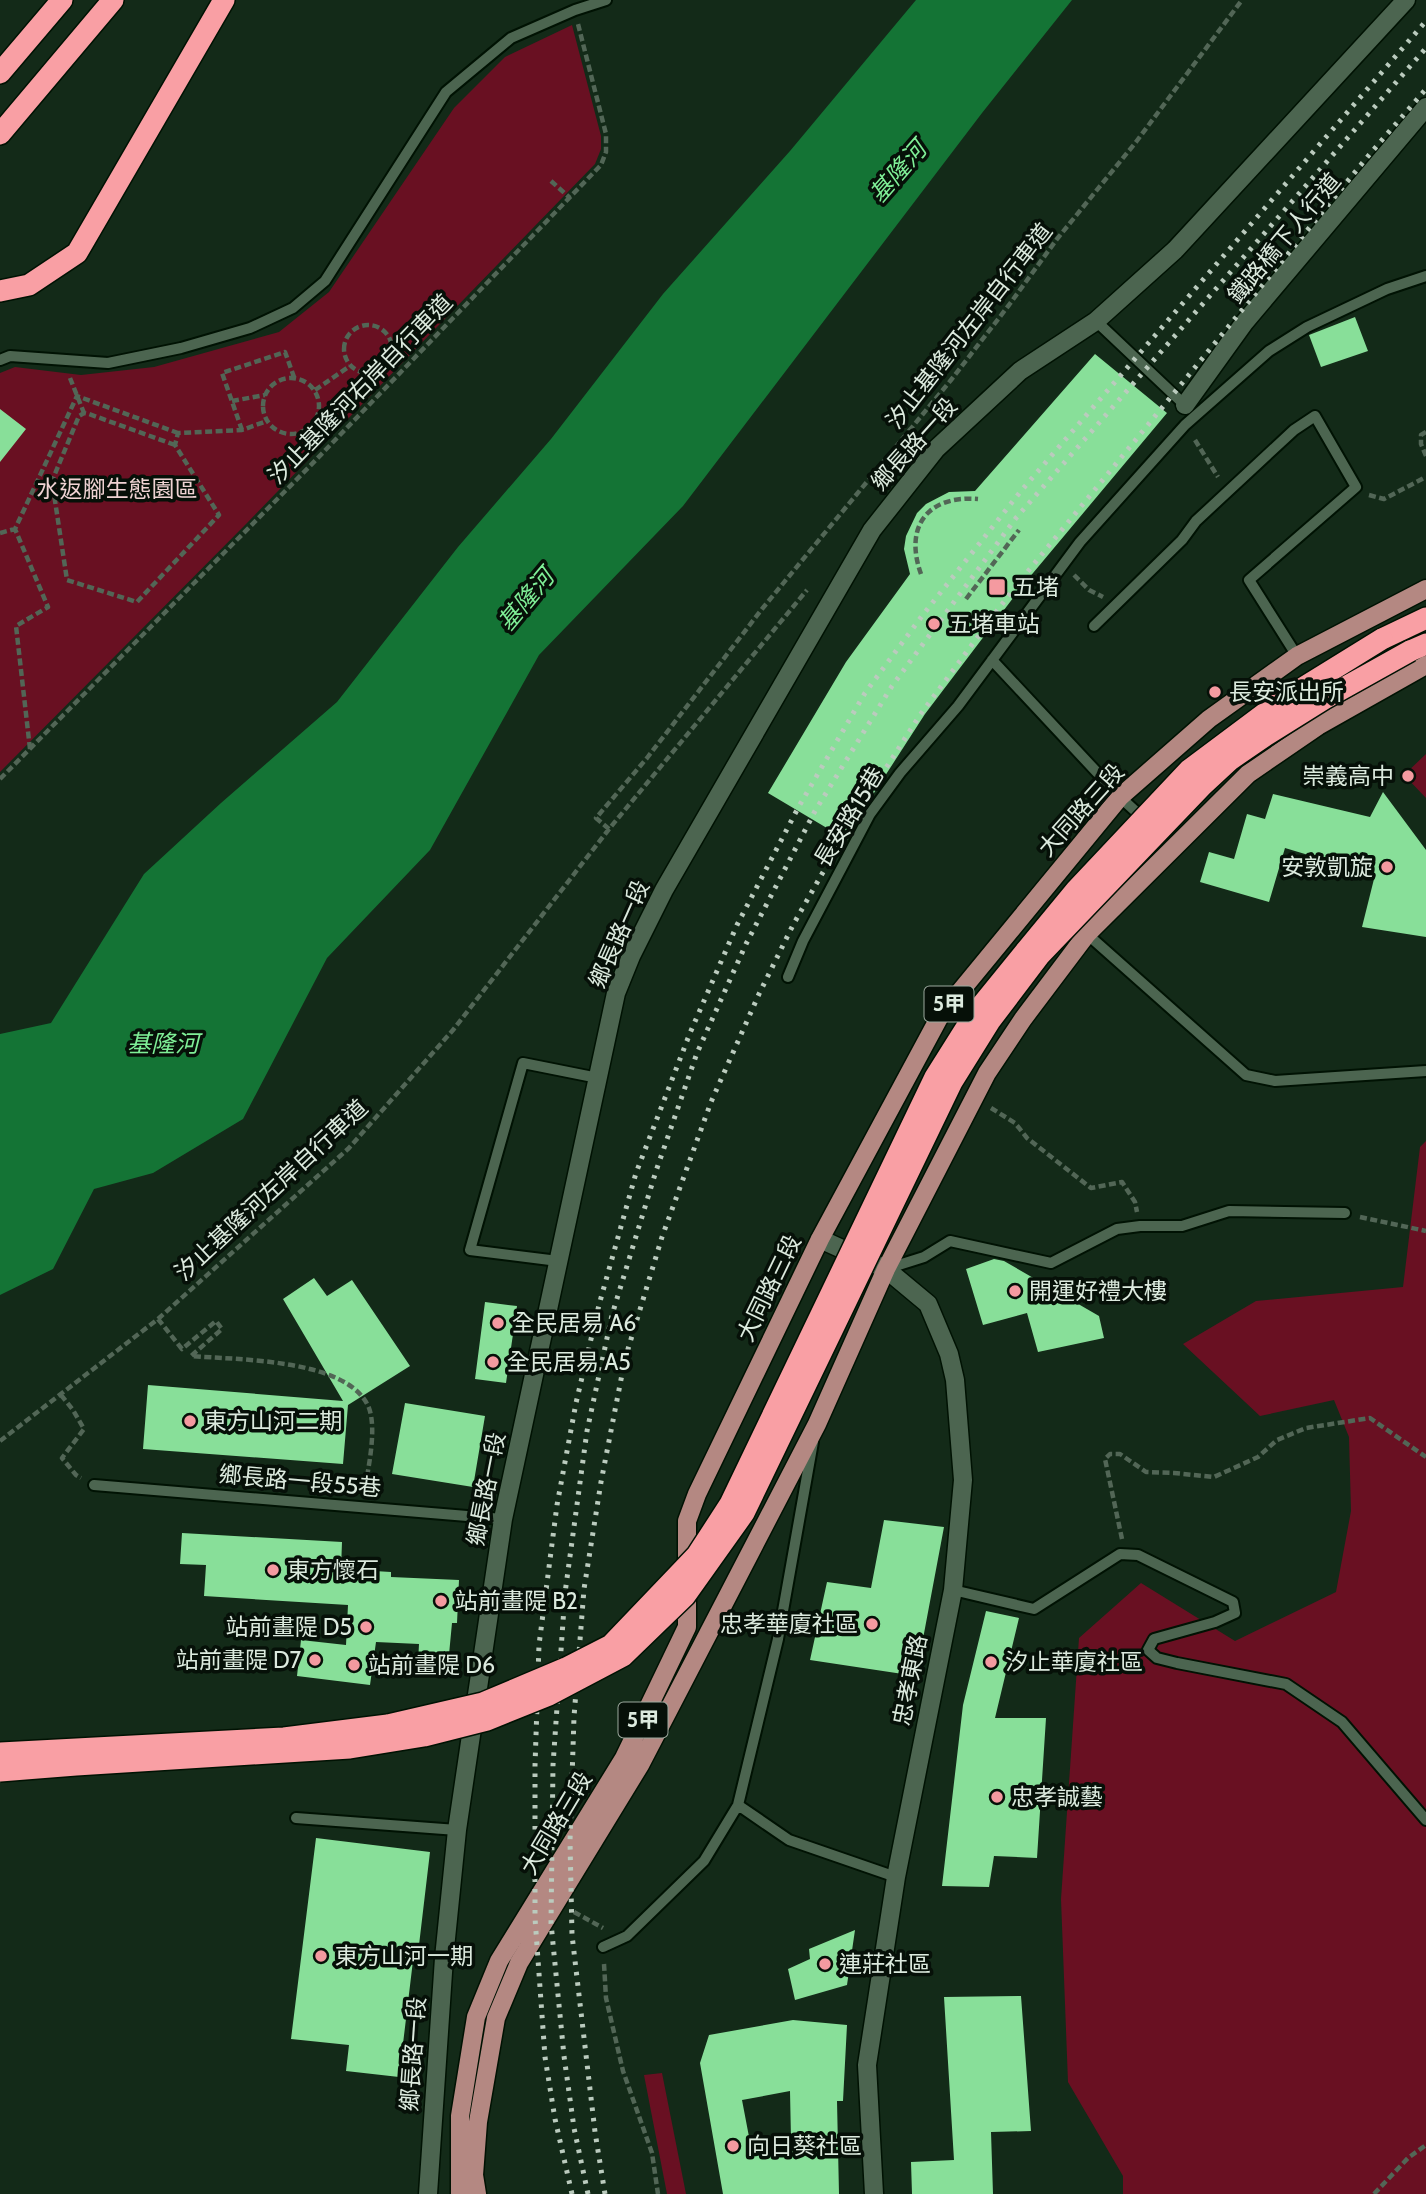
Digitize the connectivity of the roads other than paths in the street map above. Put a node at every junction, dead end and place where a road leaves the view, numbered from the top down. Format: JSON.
{"nodes":[{"id":1,"x":62,"y":0,"type":"edge"},
{"id":2,"x":113,"y":0,"type":"edge"},
{"id":3,"x":224,"y":0,"type":"edge"},
{"id":4,"x":606,"y":0,"type":"edge"},
{"id":5,"x":1406,"y":0,"type":"edge"},
{"id":6,"x":0,"y":73,"type":"edge"},
{"id":7,"x":1426,"y":107,"type":"edge"},
{"id":8,"x":0,"y":134,"type":"edge"},
{"id":9,"x":0,"y":275,"type":"edge"},
{"id":10,"x":1426,"y":276,"type":"edge"},
{"id":11,"x":29,"y":285,"type":"junction"},
{"id":12,"x":0,"y":291,"type":"edge"},
{"id":13,"x":1096,"y":321,"type":"junction"},
{"id":14,"x":0,"y":360,"type":"edge"},
{"id":15,"x":1190,"y":410,"type":"junction"},
{"id":16,"x":1426,"y":589,"type":"edge"},
{"id":17,"x":1426,"y":618,"type":"edge"},
{"id":18,"x":1094,"y":626,"type":"dead end"},
{"id":19,"x":1421,"y":653,"type":"edge"},
{"id":20,"x":1297,"y":656,"type":"junction"},
{"id":21,"x":992,"y":660,"type":"junction"},
{"id":22,"x":1120,"y":797,"type":"junction"},
{"id":23,"x":1174,"y":848,"type":"junction"},
{"id":24,"x":1087,"y":934,"type":"junction"},
{"id":25,"x":788,"y":976,"type":"dead end"},
{"id":26,"x":1426,"y":1071,"type":"edge"},
{"id":27,"x":598,"y":1078,"type":"junction"},
{"id":28,"x":1345,"y":1213,"type":"road end"},
{"id":29,"x":820,"y":1239,"type":"junction"},
{"id":30,"x":558,"y":1261,"type":"junction"},
{"id":31,"x":886,"y":1269,"type":"junction"},
{"id":32,"x":817,"y":1424,"type":"junction"},
{"id":33,"x":94,"y":1485,"type":"road end"},
{"id":34,"x":503,"y":1519,"type":"junction"},
{"id":35,"x":953,"y":1590,"type":"junction"},
{"id":36,"x":0,"y":1753,"type":"edge"},
{"id":37,"x":0,"y":1772,"type":"edge"},
{"id":38,"x":738,"y":1805,"type":"junction"},
{"id":39,"x":296,"y":1818,"type":"dead end"},
{"id":40,"x":1426,"y":1820,"type":"edge"},
{"id":41,"x":457,"y":1830,"type":"junction"},
{"id":42,"x":895,"y":1877,"type":"junction"},
{"id":43,"x":603,"y":1947,"type":"road end"},
{"id":44,"x":428,"y":2194,"type":"edge"},
{"id":45,"x":460,"y":2194,"type":"edge"},
{"id":46,"x":477,"y":2194,"type":"edge"},
{"id":47,"x":873,"y":2194,"type":"edge"}],
"edges":[{"from":1,"to":6,"type":"highway"},
{"from":2,"to":8,"type":"highway"},
{"from":3,"to":11,"type":"highway"},
{"from":4,"to":14,"type":"lane"},
{"from":5,"to":13,"type":"street","name":"鄉長路一段"},
{"from":7,"to":15,"type":"street","name":"鐵路橋下人行道"},
{"from":9,"to":11,"type":"highway"},
{"from":10,"to":15,"type":"lane","name":"長安路15巷"},
{"from":11,"to":12,"type":"highway"},
{"from":13,"to":15,"type":"lane"},
{"from":13,"to":27,"type":"street","name":"鄉長路一段"},
{"from":15,"to":21,"type":"lane","name":"長安路15巷"},
{"from":16,"to":20,"type":"main road","name":"大同路三段","number":"5甲"},
{"from":17,"to":36,"type":"highway","bridge":true},
{"from":18,"to":20,"type":"lane"},
{"from":19,"to":23,"type":"main road","name":"大同路三段","number":"5甲"},
{"from":19,"to":37,"type":"highway","bridge":true},
{"from":20,"to":22,"type":"main road","name":"大同路三段","number":"5甲"},
{"from":21,"to":22,"type":"lane"},
{"from":21,"to":25,"type":"lane","name":"長安路15巷"},
{"from":22,"to":23,"type":"lane"},
{"from":22,"to":29,"type":"main road","name":"大同路三段","number":"5甲"},
{"from":23,"to":24,"type":"main road","name":"大同路三段","number":"5甲"},
{"from":24,"to":26,"type":"lane"},
{"from":24,"to":31,"type":"main road","name":"大同路三段","number":"5甲"},
{"from":27,"to":30,"type":"street","name":"鄉長路一段"},
{"from":27,"to":30,"type":"lane"},
{"from":28,"to":31,"type":"lane"},
{"from":29,"to":31,"type":"street","name":"忠孝東路"},
{"from":29,"to":45,"type":"main road","name":"大同路三段","number":"5甲"},
{"from":30,"to":34,"type":"street","name":"鄉長路一段"},
{"from":31,"to":32,"type":"main road","name":"大同路三段","number":"5甲"},
{"from":31,"to":35,"type":"street","name":"忠孝東路"},
{"from":32,"to":38,"type":"lane"},
{"from":32,"to":46,"type":"main road","name":"大同路三段","number":"5甲"},
{"from":33,"to":34,"type":"lane","name":"鄉長路一段55巷"},
{"from":34,"to":41,"type":"street","name":"鄉長路一段"},
{"from":35,"to":40,"type":"lane"},
{"from":35,"to":42,"type":"street","name":"忠孝東路"},
{"from":38,"to":42,"type":"lane"},
{"from":38,"to":43,"type":"lane"},
{"from":39,"to":41,"type":"lane"},
{"from":41,"to":44,"type":"street","name":"鄉長路一段"},
{"from":42,"to":47,"type":"street","name":"忠孝東路"}]}
